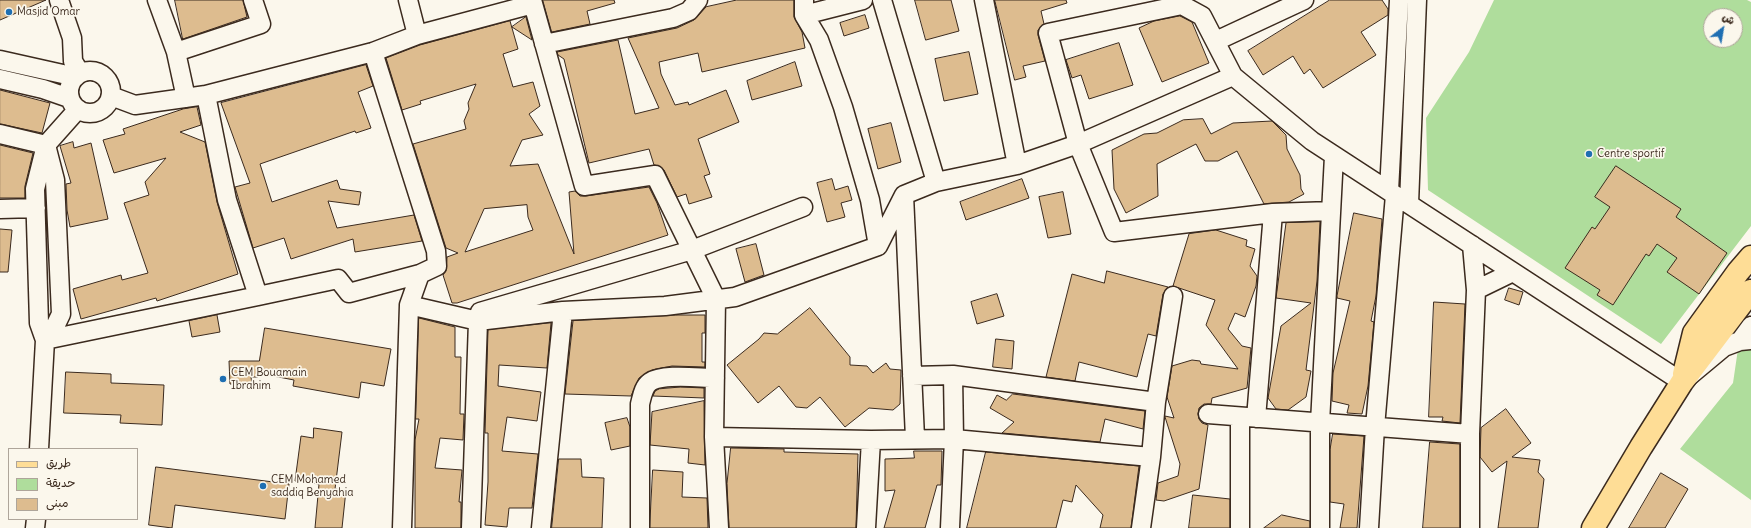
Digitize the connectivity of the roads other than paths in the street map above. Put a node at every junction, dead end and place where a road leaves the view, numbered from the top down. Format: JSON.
{"nodes":[{"id":1,"x":59,"y":0,"type":"edge"},
{"id":2,"x":157,"y":0,"type":"edge"},
{"id":3,"x":253,"y":0,"type":"edge"},
{"id":4,"x":408,"y":0,"type":"edge"},
{"id":5,"x":698,"y":0,"type":"edge"},
{"id":6,"x":863,"y":0,"type":"edge"},
{"id":7,"x":882,"y":0,"type":"edge"},
{"id":8,"x":984,"y":0,"type":"edge"},
{"id":9,"x":1304,"y":0,"type":"edge"},
{"id":10,"x":1399,"y":0,"type":"edge"},
{"id":11,"x":1417,"y":0,"type":"edge"},
{"id":12,"x":532,"y":2,"type":"edge"},
{"id":13,"x":1181,"y":2,"type":"edge"},
{"id":14,"x":804,"y":8,"type":"edge"},
{"id":15,"x":417,"y":35,"type":"junction"},
{"id":16,"x":1216,"y":41,"type":"junction"},
{"id":17,"x":544,"y":44,"type":"junction"},
{"id":18,"x":176,"y":52,"type":"junction"},
{"id":19,"x":373,"y":52,"type":"junction"},
{"id":20,"x":0,"y":60,"type":"edge"},
{"id":21,"x":78,"y":75,"type":"junction"},
{"id":22,"x":1233,"y":76,"type":"junction"},
{"id":23,"x":0,"y":79,"type":"edge"},
{"id":24,"x":206,"y":95,"type":"junction"},
{"id":25,"x":111,"y":96,"type":"junction"},
{"id":26,"x":186,"y":98,"type":"junction"},
{"id":27,"x":74,"y":104,"type":"junction"},
{"id":28,"x":0,"y":134,"type":"edge"},
{"id":29,"x":1078,"y":144,"type":"junction"},
{"id":30,"x":46,"y":145,"type":"junction"},
{"id":31,"x":1334,"y":156,"type":"junction"},
{"id":32,"x":1017,"y":164,"type":"junction"},
{"id":33,"x":936,"y":182,"type":"junction"},
{"id":34,"x":904,"y":195,"type":"junction"},
{"id":35,"x":1397,"y":197,"type":"junction"},
{"id":36,"x":803,"y":207,"type":"dead end"},
{"id":37,"x":36,"y":208,"type":"junction"},
{"id":38,"x":0,"y":209,"type":"edge"},
{"id":39,"x":1331,"y":211,"type":"junction"},
{"id":40,"x":1273,"y":213,"type":"junction"},
{"id":41,"x":1472,"y":245,"type":"junction"},
{"id":42,"x":878,"y":246,"type":"junction"},
{"id":43,"x":692,"y":250,"type":"junction"},
{"id":44,"x":1751,"y":257,"type":"edge"},
{"id":45,"x":1512,"y":272,"type":"junction"},
{"id":46,"x":420,"y":274,"type":"junction"},
{"id":47,"x":1476,"y":290,"type":"junction"},
{"id":48,"x":1751,"y":291,"type":"edge"},
{"id":49,"x":258,"y":296,"type":"junction"},
{"id":50,"x":1173,"y":296,"type":"dead end"},
{"id":51,"x":716,"y":299,"type":"junction"},
{"id":52,"x":409,"y":305,"type":"junction"},
{"id":53,"x":564,"y":311,"type":"junction"},
{"id":54,"x":470,"y":319,"type":"junction"},
{"id":55,"x":1751,"y":326,"type":"edge"},
{"id":56,"x":47,"y":339,"type":"junction"},
{"id":57,"x":1745,"y":340,"type":"edge"},
{"id":58,"x":953,"y":375,"type":"junction"},
{"id":59,"x":912,"y":376,"type":"junction"},
{"id":60,"x":715,"y":378,"type":"junction"},
{"id":61,"x":1682,"y":382,"type":"junction"},
{"id":62,"x":1156,"y":402,"type":"junction"},
{"id":63,"x":1208,"y":414,"type":"dead end"},
{"id":64,"x":1248,"y":417,"type":"junction"},
{"id":65,"x":1320,"y":423,"type":"junction"},
{"id":66,"x":1375,"y":427,"type":"junction"},
{"id":67,"x":1470,"y":434,"type":"junction"},
{"id":68,"x":714,"y":437,"type":"junction"},
{"id":69,"x":915,"y":438,"type":"junction"},
{"id":70,"x":954,"y":439,"type":"junction"},
{"id":71,"x":871,"y":440,"type":"junction"},
{"id":72,"x":39,"y":448,"type":"edge"},
{"id":73,"x":1151,"y":457,"type":"junction"},
{"id":74,"x":402,"y":528,"type":"edge"},
{"id":75,"x":471,"y":528,"type":"edge"},
{"id":76,"x":541,"y":528,"type":"edge"},
{"id":77,"x":640,"y":528,"type":"edge"},
{"id":78,"x":719,"y":528,"type":"edge"},
{"id":79,"x":866,"y":528,"type":"edge"},
{"id":80,"x":950,"y":528,"type":"edge"},
{"id":81,"x":1141,"y":528,"type":"edge"},
{"id":82,"x":1240,"y":528,"type":"edge"},
{"id":83,"x":1320,"y":528,"type":"edge"},
{"id":84,"x":1369,"y":528,"type":"edge"},
{"id":85,"x":1470,"y":528,"type":"edge"},
{"id":86,"x":1593,"y":528,"type":"edge"}],
"edges":[{"from":1,"to":21,"type":"street"},
{"from":2,"to":18,"type":"street"},
{"from":3,"to":18,"type":"street"},
{"from":4,"to":15,"type":"street"},
{"from":5,"to":17,"type":"street"},
{"from":6,"to":14,"type":"street"},
{"from":7,"to":33,"type":"street"},
{"from":8,"to":32,"type":"street"},
{"from":9,"to":16,"type":"street"},
{"from":10,"to":35,"type":"street"},
{"from":11,"to":35,"type":"street"},
{"from":12,"to":15,"type":"street"},
{"from":12,"to":17,"type":"street"},
{"from":13,"to":16,"type":"street"},
{"from":13,"to":29,"type":"street"},
{"from":14,"to":42,"type":"street"},
{"from":15,"to":19,"type":"street"},
{"from":16,"to":22,"type":"street"},
{"from":17,"to":43,"type":"street"},
{"from":18,"to":26,"type":"street"},
{"from":19,"to":24,"type":"street"},
{"from":19,"to":46,"type":"street"},
{"from":20,"to":21,"type":"street"},
{"from":21,"to":25,"type":"street"},
{"from":21,"to":27,"type":"street"},
{"from":22,"to":29,"type":"street"},
{"from":22,"to":31,"type":"street"},
{"from":23,"to":27,"type":"street"},
{"from":24,"to":26,"type":"street"},
{"from":24,"to":49,"type":"street"},
{"from":25,"to":26,"type":"street"},
{"from":25,"to":27,"type":"street"},
{"from":27,"to":30,"type":"street"},
{"from":28,"to":30,"type":"street"},
{"from":29,"to":32,"type":"street"},
{"from":29,"to":40,"type":"street"},
{"from":30,"to":37,"type":"street"},
{"from":30,"to":56,"type":"street"},
{"from":31,"to":35,"type":"street"},
{"from":31,"to":39,"type":"street"},
{"from":32,"to":33,"type":"street"},
{"from":33,"to":34,"type":"street"},
{"from":34,"to":42,"type":"street"},
{"from":34,"to":59,"type":"street"},
{"from":35,"to":41,"type":"street"},
{"from":35,"to":66,"type":"street"},
{"from":36,"to":43,"type":"street"},
{"from":37,"to":38,"type":"street"},
{"from":37,"to":56,"type":"street"},
{"from":39,"to":40,"type":"street"},
{"from":39,"to":65,"type":"street"},
{"from":40,"to":64,"type":"street"},
{"from":41,"to":45,"type":"street"},
{"from":41,"to":47,"type":"street"},
{"from":42,"to":51,"type":"street"},
{"from":43,"to":51,"type":"street"},
{"from":43,"to":54,"type":"street"},
{"from":44,"to":61,"type":"main road"},
{"from":45,"to":47,"type":"street"},
{"from":45,"to":61,"type":"street"},
{"from":46,"to":49,"type":"street"},
{"from":46,"to":52,"type":"street"},
{"from":47,"to":67,"type":"street"},
{"from":48,"to":61,"type":"main road"},
{"from":49,"to":56,"type":"street"},
{"from":50,"to":62,"type":"street"},
{"from":51,"to":53,"type":"street"},
{"from":51,"to":60,"type":"street"},
{"from":52,"to":54,"type":"street"},
{"from":52,"to":74,"type":"street"},
{"from":53,"to":54,"type":"street"},
{"from":53,"to":76,"type":"street"},
{"from":54,"to":75,"type":"street"},
{"from":55,"to":57,"type":"street"},
{"from":56,"to":72,"type":"street"},
{"from":57,"to":61,"type":"street"},
{"from":58,"to":59,"type":"street"},
{"from":58,"to":62,"type":"street"},
{"from":58,"to":70,"type":"street"},
{"from":59,"to":69,"type":"street"},
{"from":60,"to":68,"type":"street"},
{"from":60,"to":77,"type":"street"},
{"from":61,"to":86,"type":"main road"},
{"from":62,"to":73,"type":"street"},
{"from":63,"to":64,"type":"street"},
{"from":64,"to":65,"type":"street"},
{"from":64,"to":82,"type":"street"},
{"from":65,"to":66,"type":"street"},
{"from":65,"to":83,"type":"street"},
{"from":66,"to":67,"type":"street"},
{"from":66,"to":84,"type":"street"},
{"from":67,"to":85,"type":"street"},
{"from":68,"to":71,"type":"street"},
{"from":68,"to":78,"type":"street"},
{"from":69,"to":70,"type":"street"},
{"from":69,"to":71,"type":"street"},
{"from":70,"to":73,"type":"street"},
{"from":70,"to":80,"type":"street"},
{"from":71,"to":79,"type":"street"},
{"from":73,"to":81,"type":"street"}]}
